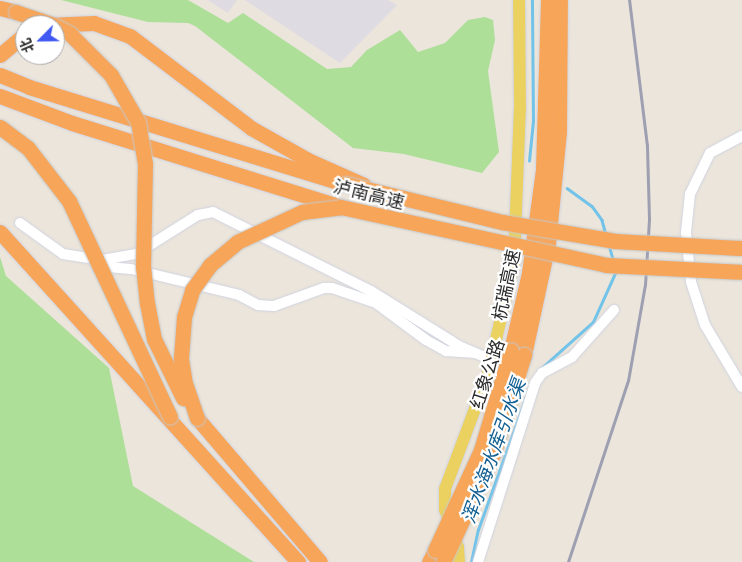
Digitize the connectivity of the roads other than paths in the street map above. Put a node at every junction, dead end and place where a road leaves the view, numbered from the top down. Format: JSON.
{"nodes":[{"id":1,"x":519,"y":0,"type":"edge"},
{"id":2,"x":548,"y":0,"type":"edge"},
{"id":3,"x":560,"y":0,"type":"edge"},
{"id":4,"x":0,"y":8,"type":"edge"},
{"id":5,"x":24,"y":15,"type":"edge"},
{"id":6,"x":65,"y":22,"type":"edge"},
{"id":7,"x":65,"y":32,"type":"edge"},
{"id":8,"x":15,"y":42,"type":"edge"},
{"id":9,"x":0,"y":55,"type":"edge"},
{"id":10,"x":0,"y":75,"type":"edge"},
{"id":11,"x":0,"y":96,"type":"edge"},
{"id":12,"x":0,"y":127,"type":"edge"},
{"id":13,"x":742,"y":136,"type":"edge"},
{"id":14,"x":379,"y":192,"type":"junction"},
{"id":15,"x":341,"y":207,"type":"junction"},
{"id":16,"x":20,"y":223,"type":"dead end"},
{"id":17,"x":0,"y":232,"type":"edge"},
{"id":18,"x":742,"y":248,"type":"edge"},
{"id":19,"x":73,"y":257,"type":"junction"},
{"id":20,"x":742,"y":272,"type":"edge"},
{"id":21,"x":614,"y":310,"type":"dead end"},
{"id":22,"x":476,"y":353,"type":"junction"},
{"id":23,"x":518,"y":353,"type":"junction"},
{"id":24,"x":492,"y":360,"type":"junction"},
{"id":25,"x":742,"y":387,"type":"edge"},
{"id":26,"x":170,"y":417,"type":"junction"},
{"id":27,"x":197,"y":418,"type":"junction"},
{"id":28,"x":436,"y":558,"type":"edge"},
{"id":29,"x":461,"y":559,"type":"edge"},
{"id":30,"x":298,"y":562,"type":"edge"},
{"id":31,"x":320,"y":562,"type":"edge"},
{"id":32,"x":478,"y":562,"type":"edge"}],
"edges":[{"from":1,"to":24,"type":"main road","name":"红象公路"},
{"from":2,"to":23,"type":"highway","name":"杭瑞高速"},
{"from":3,"to":23,"type":"highway","name":"杭瑞高速"},
{"from":4,"to":5,"type":"highway","bridge":true},
{"from":6,"to":14,"type":"highway"},
{"from":7,"to":27,"type":"highway","bridge":true},
{"from":8,"to":9,"type":"highway"},
{"from":10,"to":14,"type":"highway","name":"泸南高速","bridge":true},
{"from":11,"to":15,"type":"highway","name":"泸南高速"},
{"from":12,"to":26,"type":"highway","bridge":true},
{"from":13,"to":25,"type":"street"},
{"from":14,"to":18,"type":"highway","name":"泸南高速","bridge":true},
{"from":15,"to":20,"type":"highway","name":"泸南高速","bridge":true},
{"from":15,"to":27,"type":"highway","bridge":true},
{"from":16,"to":19,"type":"street"},
{"from":17,"to":26,"type":"highway"},
{"from":19,"to":22,"type":"street"},
{"from":19,"to":22,"type":"street"},
{"from":21,"to":32,"type":"street"},
{"from":22,"to":24,"type":"street"},
{"from":23,"to":28,"type":"highway","name":"杭瑞高速","bridge":true},
{"from":24,"to":29,"type":"main road","name":"红象公路"},
{"from":26,"to":30,"type":"highway"},
{"from":27,"to":31,"type":"highway"}]}
